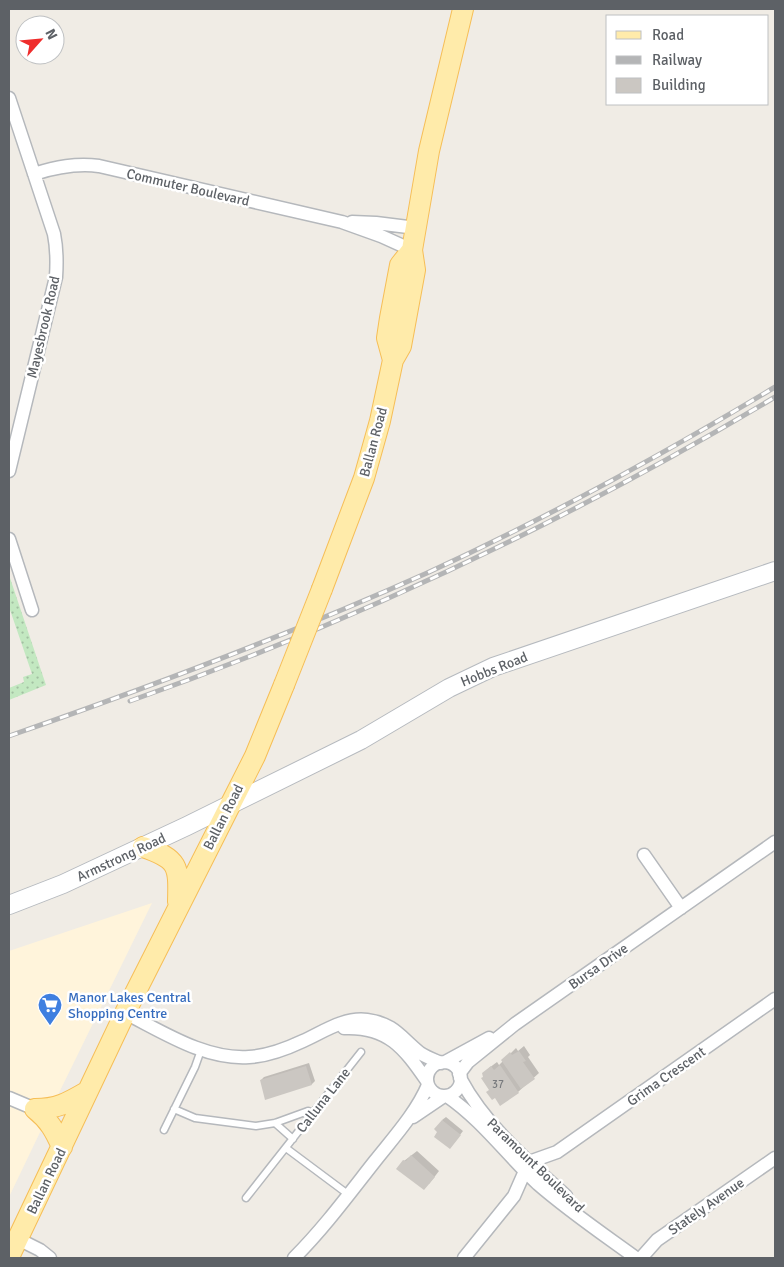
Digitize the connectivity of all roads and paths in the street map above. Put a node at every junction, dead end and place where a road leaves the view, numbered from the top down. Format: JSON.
{"nodes":[{"id":1,"x":464,"y":9,"type":"edge"},
{"id":2,"x":9,"y":98,"type":"edge"},
{"id":3,"x":34,"y":174,"type":"junction"},
{"id":4,"x":342,"y":222,"type":"junction"},
{"id":5,"x":416,"y":228,"type":"junction"},
{"id":6,"x":412,"y":250,"type":"junction"},
{"id":7,"x":9,"y":471,"type":"edge"},
{"id":8,"x":9,"y":539,"type":"edge"},
{"id":9,"x":775,"y":571,"type":"edge"},
{"id":10,"x":32,"y":610,"type":"dead end"},
{"id":11,"x":230,"y":805,"type":"junction"},
{"id":12,"x":775,"y":842,"type":"edge"},
{"id":13,"x":143,"y":847,"type":"junction"},
{"id":14,"x":644,"y":855,"type":"dead end"},
{"id":15,"x":9,"y":905,"type":"edge"},
{"id":16,"x":681,"y":908,"type":"junction"},
{"id":17,"x":178,"y":909,"type":"junction"},
{"id":18,"x":775,"y":999,"type":"edge"},
{"id":19,"x":125,"y":1014,"type":"junction"},
{"id":20,"x":515,"y":1024,"type":"junction"},
{"id":21,"x":332,"y":1028,"type":"junction"},
{"id":22,"x":201,"y":1050,"type":"junction"},
{"id":23,"x":361,"y":1052,"type":"dead end"},
{"id":24,"x":443,"y":1062,"type":"junction"},
{"id":25,"x":460,"y":1076,"type":"junction"},
{"id":26,"x":427,"y":1083,"type":"junction"},
{"id":27,"x":88,"y":1091,"type":"junction"},
{"id":28,"x":446,"y":1096,"type":"junction"},
{"id":29,"x":9,"y":1098,"type":"edge"},
{"id":30,"x":35,"y":1109,"type":"junction"},
{"id":31,"x":174,"y":1109,"type":"junction"},
{"id":32,"x":313,"y":1113,"type":"junction"},
{"id":33,"x":406,"y":1122,"type":"junction"},
{"id":34,"x":275,"y":1123,"type":"junction"},
{"id":35,"x":164,"y":1130,"type":"dead end"},
{"id":36,"x":293,"y":1139,"type":"junction"},
{"id":37,"x":62,"y":1147,"type":"junction"},
{"id":38,"x":286,"y":1148,"type":"junction"},
{"id":39,"x":557,"y":1152,"type":"junction"},
{"id":40,"x":775,"y":1158,"type":"edge"},
{"id":41,"x":527,"y":1166,"type":"junction"},
{"id":42,"x":542,"y":1180,"type":"junction"},
{"id":43,"x":349,"y":1195,"type":"junction"},
{"id":44,"x":514,"y":1196,"type":"junction"},
{"id":45,"x":246,"y":1198,"type":"dead end"},
{"id":46,"x":18,"y":1239,"type":"junction"},
{"id":47,"x":9,"y":1257,"type":"edge"},
{"id":48,"x":50,"y":1258,"type":"edge"},
{"id":49,"x":294,"y":1258,"type":"edge"},
{"id":50,"x":464,"y":1258,"type":"edge"},
{"id":51,"x":636,"y":1258,"type":"edge"},
{"id":52,"x":641,"y":1258,"type":"edge"}],
"edges":[{"from":1,"to":5,"type":"main road","name":"Ballan Road"},
{"from":2,"to":3,"type":"street","name":"Mayesbrook Road"},
{"from":3,"to":4,"type":"street","name":"Commuter Boulevard"},
{"from":3,"to":7,"type":"street","name":"Mayesbrook Road"},
{"from":4,"to":5,"type":"street","name":"Commuter Boulevard"},
{"from":4,"to":6,"type":"street","name":"Commuter Boulevard"},
{"from":5,"to":6,"type":"main road","name":"Ballan Road"},
{"from":6,"to":11,"type":"main road","name":"Ballan Road","bridge":true},
{"from":8,"to":10,"type":"street"},
{"from":9,"to":11,"type":"street","name":"Hobbs Road"},
{"from":11,"to":13,"type":"street","name":"Armstrong Road"},
{"from":11,"to":17,"type":"main road","name":"Ballan Road"},
{"from":12,"to":16,"type":"street","name":"Bursa Drive"},
{"from":13,"to":15,"type":"street","name":"Armstrong Road"},
{"from":13,"to":17,"type":"main road"},
{"from":14,"to":16,"type":"street"},
{"from":16,"to":20,"type":"street","name":"Bursa Drive"},
{"from":17,"to":19,"type":"main road","name":"Ballan Road"},
{"from":18,"to":39,"type":"street","name":"Grima Crescent"},
{"from":19,"to":22,"type":"street"},
{"from":19,"to":27,"type":"main road","name":"Ballan Road"},
{"from":20,"to":24,"type":"street","name":"Bursa Drive"},
{"from":20,"to":25,"type":"street","name":"Bursa Drive"},
{"from":21,"to":22,"type":"street"},
{"from":21,"to":24,"type":"street"},
{"from":21,"to":26,"type":"street"},
{"from":22,"to":31,"type":"lane"},
{"from":23,"to":32,"type":"lane","name":"Calluna Lane"},
{"from":24,"to":25,"type":"street"},
{"from":24,"to":26,"type":"street"},
{"from":25,"to":28,"type":"street"},
{"from":25,"to":41,"type":"street","name":"Paramount Boulevard"},
{"from":26,"to":28,"type":"street"},
{"from":26,"to":33,"type":"street"},
{"from":27,"to":30,"type":"main road"},
{"from":27,"to":37,"type":"main road","name":"Ballan Road"},
{"from":28,"to":33,"type":"street"},
{"from":28,"to":41,"type":"street","name":"Paramount Boulevard"},
{"from":29,"to":30,"type":"street"},
{"from":30,"to":37,"type":"main road"},
{"from":31,"to":34,"type":"lane"},
{"from":31,"to":35,"type":"lane"},
{"from":32,"to":34,"type":"lane"},
{"from":32,"to":36,"type":"lane","name":"Calluna Lane"},
{"from":33,"to":43,"type":"street"},
{"from":34,"to":36,"type":"lane"},
{"from":36,"to":38,"type":"lane","name":"Calluna Lane"},
{"from":37,"to":46,"type":"main road","name":"Ballan Road"},
{"from":38,"to":43,"type":"lane"},
{"from":38,"to":45,"type":"lane","name":"Calluna Lane"},
{"from":39,"to":41,"type":"street","name":"Grima Crescent"},
{"from":39,"to":42,"type":"street","name":"Grima Crescent"},
{"from":40,"to":52,"type":"street","name":"Stately Avenue"},
{"from":41,"to":42,"type":"street","name":"Paramount Boulevard"},
{"from":41,"to":44,"type":"street"},
{"from":42,"to":44,"type":"street"},
{"from":42,"to":51,"type":"street","name":"Paramount Boulevard"},
{"from":43,"to":49,"type":"street"},
{"from":44,"to":50,"type":"street"},
{"from":46,"to":47,"type":"main road","name":"Ballan Road"},
{"from":46,"to":48,"type":"street"}]}
